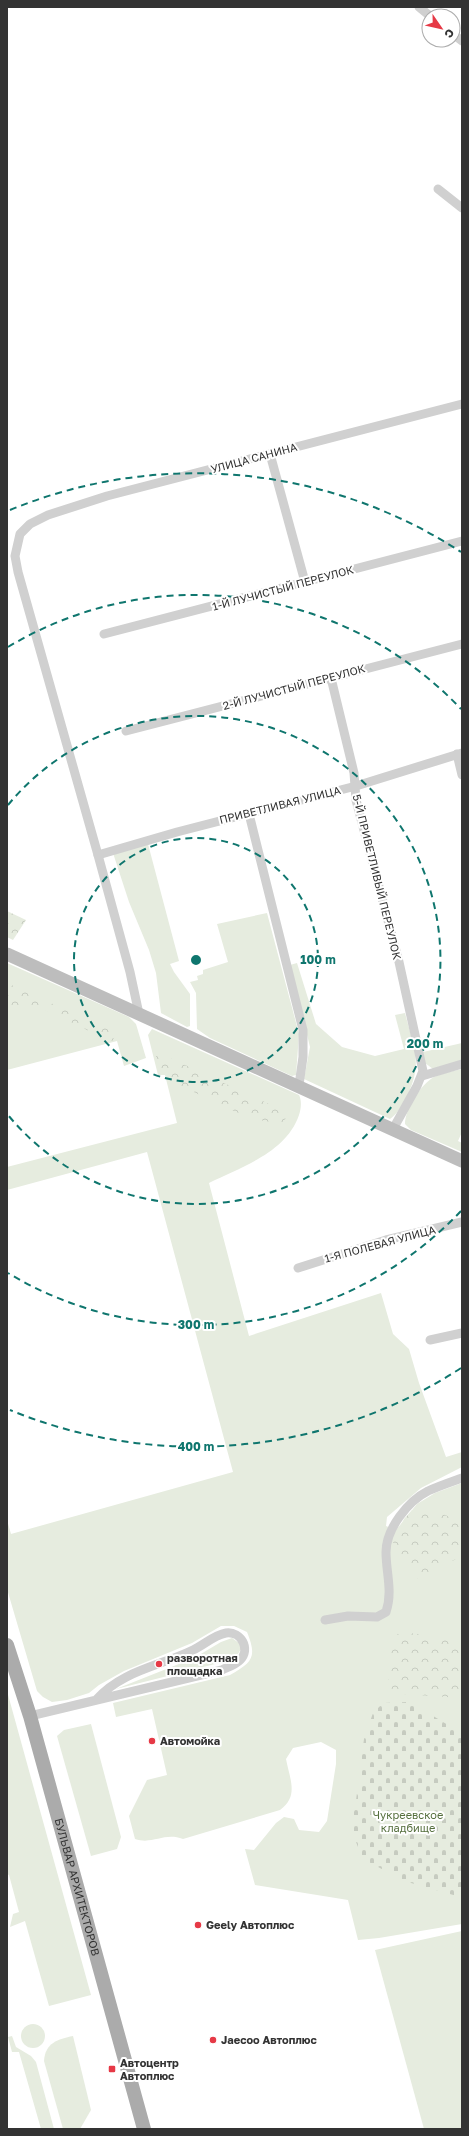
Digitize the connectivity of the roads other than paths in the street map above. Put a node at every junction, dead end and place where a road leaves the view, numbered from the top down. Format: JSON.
{"nodes":[{"id":1,"x":438,"y":189,"type":"dead end"},
{"id":2,"x":462,"y":208,"type":"edge"},
{"id":3,"x":462,"y":404,"type":"edge"},
{"id":4,"x":270,"y":454,"type":"junction"},
{"id":5,"x":462,"y":541,"type":"edge"},
{"id":6,"x":305,"y":582,"type":"junction"},
{"id":7,"x":104,"y":634,"type":"dead end"},
{"id":8,"x":462,"y":644,"type":"edge"},
{"id":9,"x":331,"y":678,"type":"junction"},
{"id":10,"x":126,"y":731,"type":"dead end"},
{"id":11,"x":459,"y":753,"type":"edge"},
{"id":12,"x":462,"y":775,"type":"edge"},
{"id":13,"x":356,"y":786,"type":"junction"},
{"id":14,"x":248,"y":814,"type":"junction"},
{"id":15,"x":98,"y":855,"type":"junction"},
{"id":16,"x":7,"y":954,"type":"edge"},
{"id":17,"x":139,"y":1014,"type":"junction"},
{"id":18,"x":462,"y":1064,"type":"edge"},
{"id":19,"x":422,"y":1076,"type":"junction"},
{"id":20,"x":299,"y":1086,"type":"junction"},
{"id":21,"x":393,"y":1130,"type":"junction"},
{"id":22,"x":462,"y":1161,"type":"edge"},
{"id":23,"x":462,"y":1222,"type":"edge"},
{"id":24,"x":298,"y":1268,"type":"dead end"},
{"id":25,"x":462,"y":1333,"type":"edge"},
{"id":26,"x":430,"y":1340,"type":"dead end"},
{"id":27,"x":462,"y":1478,"type":"edge"},
{"id":28,"x":325,"y":1620,"type":"dead end"},
{"id":29,"x":7,"y":1645,"type":"edge"},
{"id":30,"x":7,"y":1658,"type":"edge"},
{"id":31,"x":96,"y":1700,"type":"junction"},
{"id":32,"x":26,"y":1717,"type":"junction"},
{"id":33,"x":135,"y":2129,"type":"edge"},
{"id":34,"x":144,"y":2129,"type":"edge"}],
"edges":[{"from":1,"to":2,"type":"street"},
{"from":3,"to":4,"type":"street","name":"УЛИЦА САНИНА"},
{"from":4,"to":6,"type":"street"},
{"from":4,"to":15,"type":"street","name":"УЛИЦА САНИНА"},
{"from":5,"to":6,"type":"street","name":"1-Й ЛУЧИСТЫЙ ПЕРЕУЛОК"},
{"from":6,"to":7,"type":"street","name":"1-Й ЛУЧИСТЫЙ ПЕРЕУЛОК"},
{"from":8,"to":9,"type":"street","name":"2-Й ЛУЧИСТЫЙ ПЕРЕУЛОК"},
{"from":9,"to":10,"type":"street","name":"2-Й ЛУЧИСТЫЙ ПЕРЕУЛОК"},
{"from":9,"to":13,"type":"street","name":"5-Й ПРИВЕТЛИВЫЙ ПЕРЕУЛОК"},
{"from":11,"to":12,"type":"street"},
{"from":11,"to":13,"type":"street","name":"ПРИВЕТЛИВАЯ УЛИЦА"},
{"from":13,"to":14,"type":"street","name":"ПРИВЕТЛИВАЯ УЛИЦА"},
{"from":13,"to":19,"type":"street","name":"5-Й ПРИВЕТЛИВЫЙ ПЕРЕУЛОК"},
{"from":14,"to":15,"type":"street","name":"ПРИВЕТЛИВАЯ УЛИЦА"},
{"from":14,"to":20,"type":"street"},
{"from":15,"to":17,"type":"street","name":"УЛИЦА САНИНА"},
{"from":16,"to":17,"type":"main road"},
{"from":17,"to":20,"type":"main road"},
{"from":18,"to":19,"type":"street"},
{"from":19,"to":21,"type":"street"},
{"from":20,"to":21,"type":"main road"},
{"from":21,"to":22,"type":"main road"},
{"from":23,"to":24,"type":"street","name":"1-Я ПОЛЕВАЯ УЛИЦА"},
{"from":25,"to":26,"type":"street"},
{"from":27,"to":28,"type":"street"},
{"from":29,"to":32,"type":"main road","name":"БУЛЬВАР АРХИТЕКТОРОВ"},
{"from":30,"to":32,"type":"main road","name":"БУЛЬВАР АРХИТЕКТОРОВ"},
{"from":31,"to":31,"type":"street"},
{"from":31,"to":32,"type":"street"},
{"from":32,"to":33,"type":"main road","name":"БУЛЬВАР АРХИТЕКТОРОВ"},
{"from":32,"to":34,"type":"main road","name":"БУЛЬВАР АРХИТЕКТОРОВ"}]}
